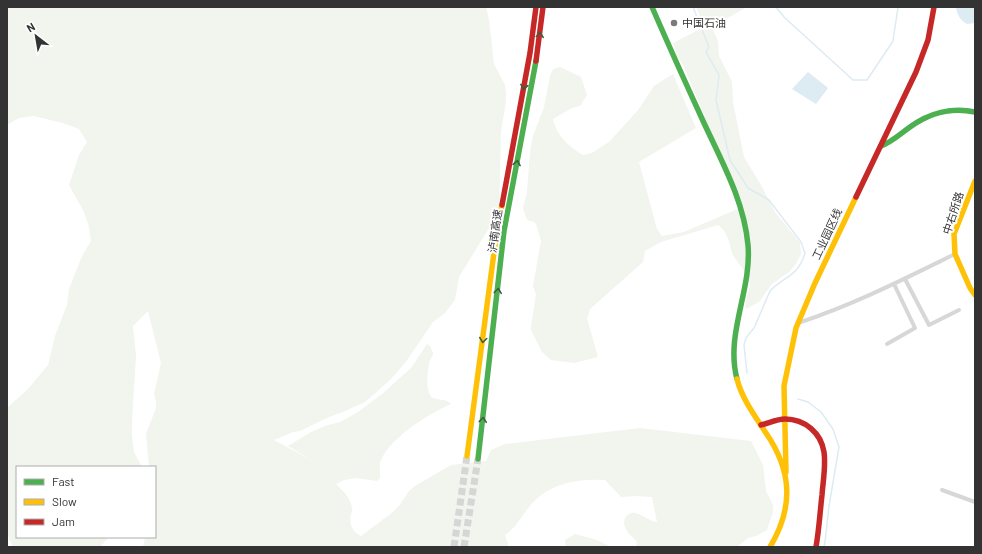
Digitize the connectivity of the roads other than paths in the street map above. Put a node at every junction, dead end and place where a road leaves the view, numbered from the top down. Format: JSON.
{"nodes":[{"id":1,"x":536,"y":7,"type":"edge"},
{"id":2,"x":543,"y":7,"type":"edge"},
{"id":3,"x":652,"y":7,"type":"edge"},
{"id":4,"x":934,"y":7,"type":"edge"},
{"id":5,"x":975,"y":112,"type":"edge"},
{"id":6,"x":881,"y":146,"type":"junction"},
{"id":7,"x":975,"y":181,"type":"edge"},
{"id":8,"x":955,"y":254,"type":"junction"},
{"id":9,"x":905,"y":279,"type":"junction"},
{"id":10,"x":894,"y":284,"type":"junction"},
{"id":11,"x":975,"y":295,"type":"edge"},
{"id":12,"x":959,"y":310,"type":"dead end"},
{"id":13,"x":798,"y":323,"type":"junction"},
{"id":14,"x":887,"y":344,"type":"dead end"},
{"id":15,"x":785,"y":419,"type":"junction"},
{"id":16,"x":761,"y":425,"type":"junction"},
{"id":17,"x":467,"y":456,"type":"tunnel mouth"},
{"id":18,"x":478,"y":459,"type":"tunnel mouth"},
{"id":19,"x":786,"y":480,"type":"junction"},
{"id":20,"x":942,"y":490,"type":"dead end"},
{"id":21,"x":975,"y":502,"type":"edge"},
{"id":22,"x":770,"y":547,"type":"edge"},
{"id":23,"x":816,"y":547,"type":"edge"}],
"edges":[{"from":1,"to":17,"type":"main road","name":"泸南高速","one_way":true},
{"from":18,"to":2,"type":"main road","name":"泸南高速","one_way":true},
{"from":3,"to":16,"type":"main road"},
{"from":4,"to":6,"type":"main road","name":"工业园区线"},
{"from":5,"to":6,"type":"main road"},
{"from":6,"to":13,"type":"main road","name":"工业园区线"},
{"from":7,"to":8,"type":"main road","name":"中右所路"},
{"from":8,"to":9,"type":"street"},
{"from":8,"to":11,"type":"main road","name":"中右所路"},
{"from":9,"to":10,"type":"street"},
{"from":9,"to":12,"type":"street"},
{"from":10,"to":13,"type":"street"},
{"from":10,"to":14,"type":"street"},
{"from":13,"to":15,"type":"main road","name":"工业园区线"},
{"from":15,"to":16,"type":"main road"},
{"from":15,"to":19,"type":"main road","name":"工业园区线"},
{"from":15,"to":23,"type":"main road"},
{"from":16,"to":19,"type":"main road"},
{"from":19,"to":22,"type":"main road"},
{"from":20,"to":21,"type":"street"}]}
